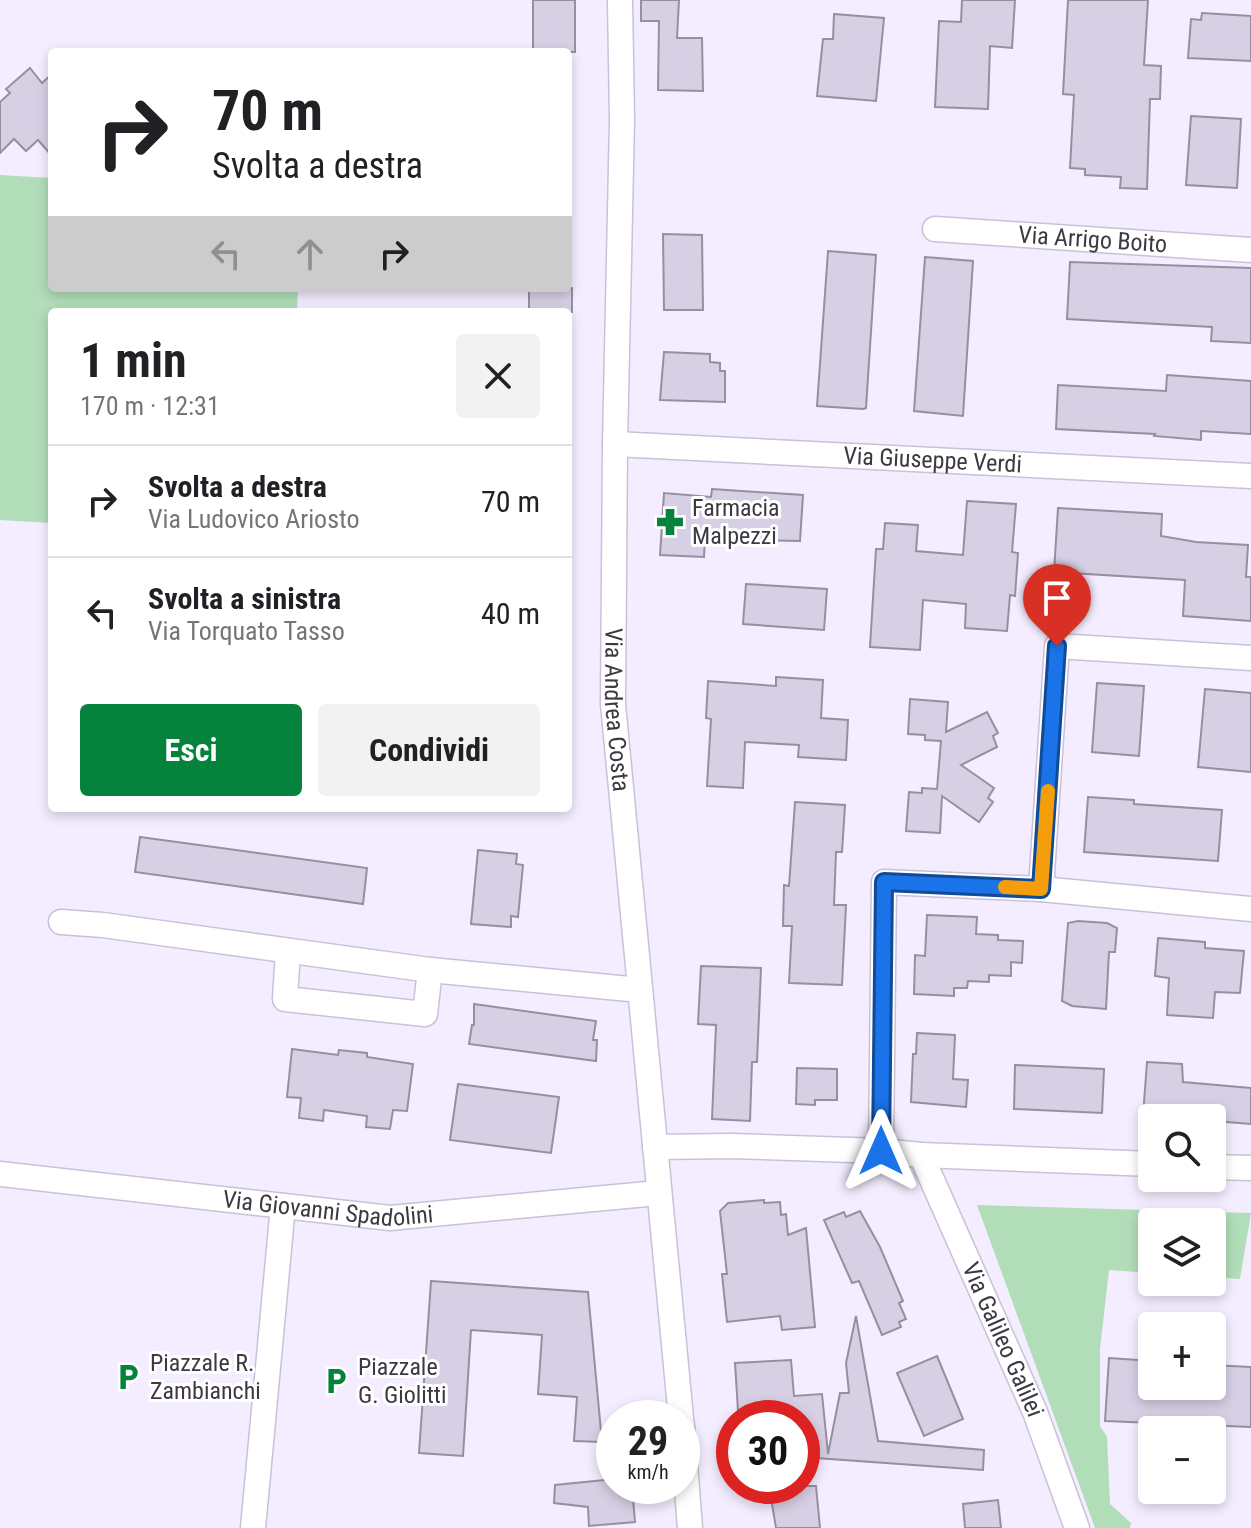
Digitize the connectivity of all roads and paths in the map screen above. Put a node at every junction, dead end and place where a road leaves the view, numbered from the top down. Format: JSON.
{"nodes":[{"id":1,"x":620,"y":0,"type":"edge"},
{"id":2,"x":935,"y":229,"type":"dead end"},
{"id":3,"x":1251,"y":250,"type":"edge"},
{"id":4,"x":615,"y":444,"type":"junction"},
{"id":5,"x":1251,"y":476,"type":"edge"},
{"id":6,"x":1251,"y":658,"type":"edge"},
{"id":7,"x":1041,"y":889,"type":"junction"},
{"id":8,"x":1251,"y":909,"type":"edge"},
{"id":9,"x":61,"y":922,"type":"dead end"},
{"id":10,"x":288,"y":951,"type":"junction"},
{"id":11,"x":430,"y":970,"type":"junction"},
{"id":12,"x":640,"y":990,"type":"junction"},
{"id":13,"x":655,"y":1147,"type":"junction"},
{"id":14,"x":881,"y":1151,"type":"junction"},
{"id":15,"x":921,"y":1155,"type":"junction"},
{"id":16,"x":1138,"y":1163,"type":"edge"},
{"id":17,"x":1226,"y":1167,"type":"edge"},
{"id":18,"x":1251,"y":1168,"type":"edge"},
{"id":19,"x":0,"y":1174,"type":"edge"},
{"id":20,"x":658,"y":1193,"type":"junction"},
{"id":21,"x":283,"y":1206,"type":"junction"},
{"id":22,"x":679,"y":1400,"type":"edge"},
{"id":23,"x":688,"y":1504,"type":"edge"},
{"id":24,"x":253,"y":1528,"type":"edge"},
{"id":25,"x":690,"y":1528,"type":"edge"},
{"id":26,"x":1077,"y":1528,"type":"edge"}],
"edges":[{"from":1,"to":4,"type":"street","name":"Via Andrea Costa"},
{"from":2,"to":3,"type":"street","name":"Via Arrigo Boito"},
{"from":4,"to":5,"type":"street","name":"Via Giuseppe Verdi"},
{"from":4,"to":12,"type":"street","name":"Via Andrea Costa"},
{"from":6,"to":7,"type":"street"},
{"from":7,"to":8,"type":"street"},
{"from":7,"to":14,"type":"street"},
{"from":9,"to":10,"type":"street"},
{"from":10,"to":11,"type":"street"},
{"from":10,"to":11,"type":"street"},
{"from":11,"to":12,"type":"street"},
{"from":12,"to":13,"type":"street","name":"Via Andrea Costa"},
{"from":13,"to":14,"type":"street"},
{"from":13,"to":20,"type":"street","name":"Via Andrea Costa"},
{"from":14,"to":15,"type":"street"},
{"from":15,"to":16,"type":"street"},
{"from":15,"to":26,"type":"street","name":"Via Galileo Galilei"},
{"from":17,"to":18,"type":"street"},
{"from":19,"to":21,"type":"street","name":"Via Giovanni Spadolini"},
{"from":20,"to":21,"type":"street","name":"Via Giovanni Spadolini"},
{"from":20,"to":22,"type":"street","name":"Via Andrea Costa"},
{"from":21,"to":24,"type":"street"},
{"from":23,"to":25,"type":"street"}]}
